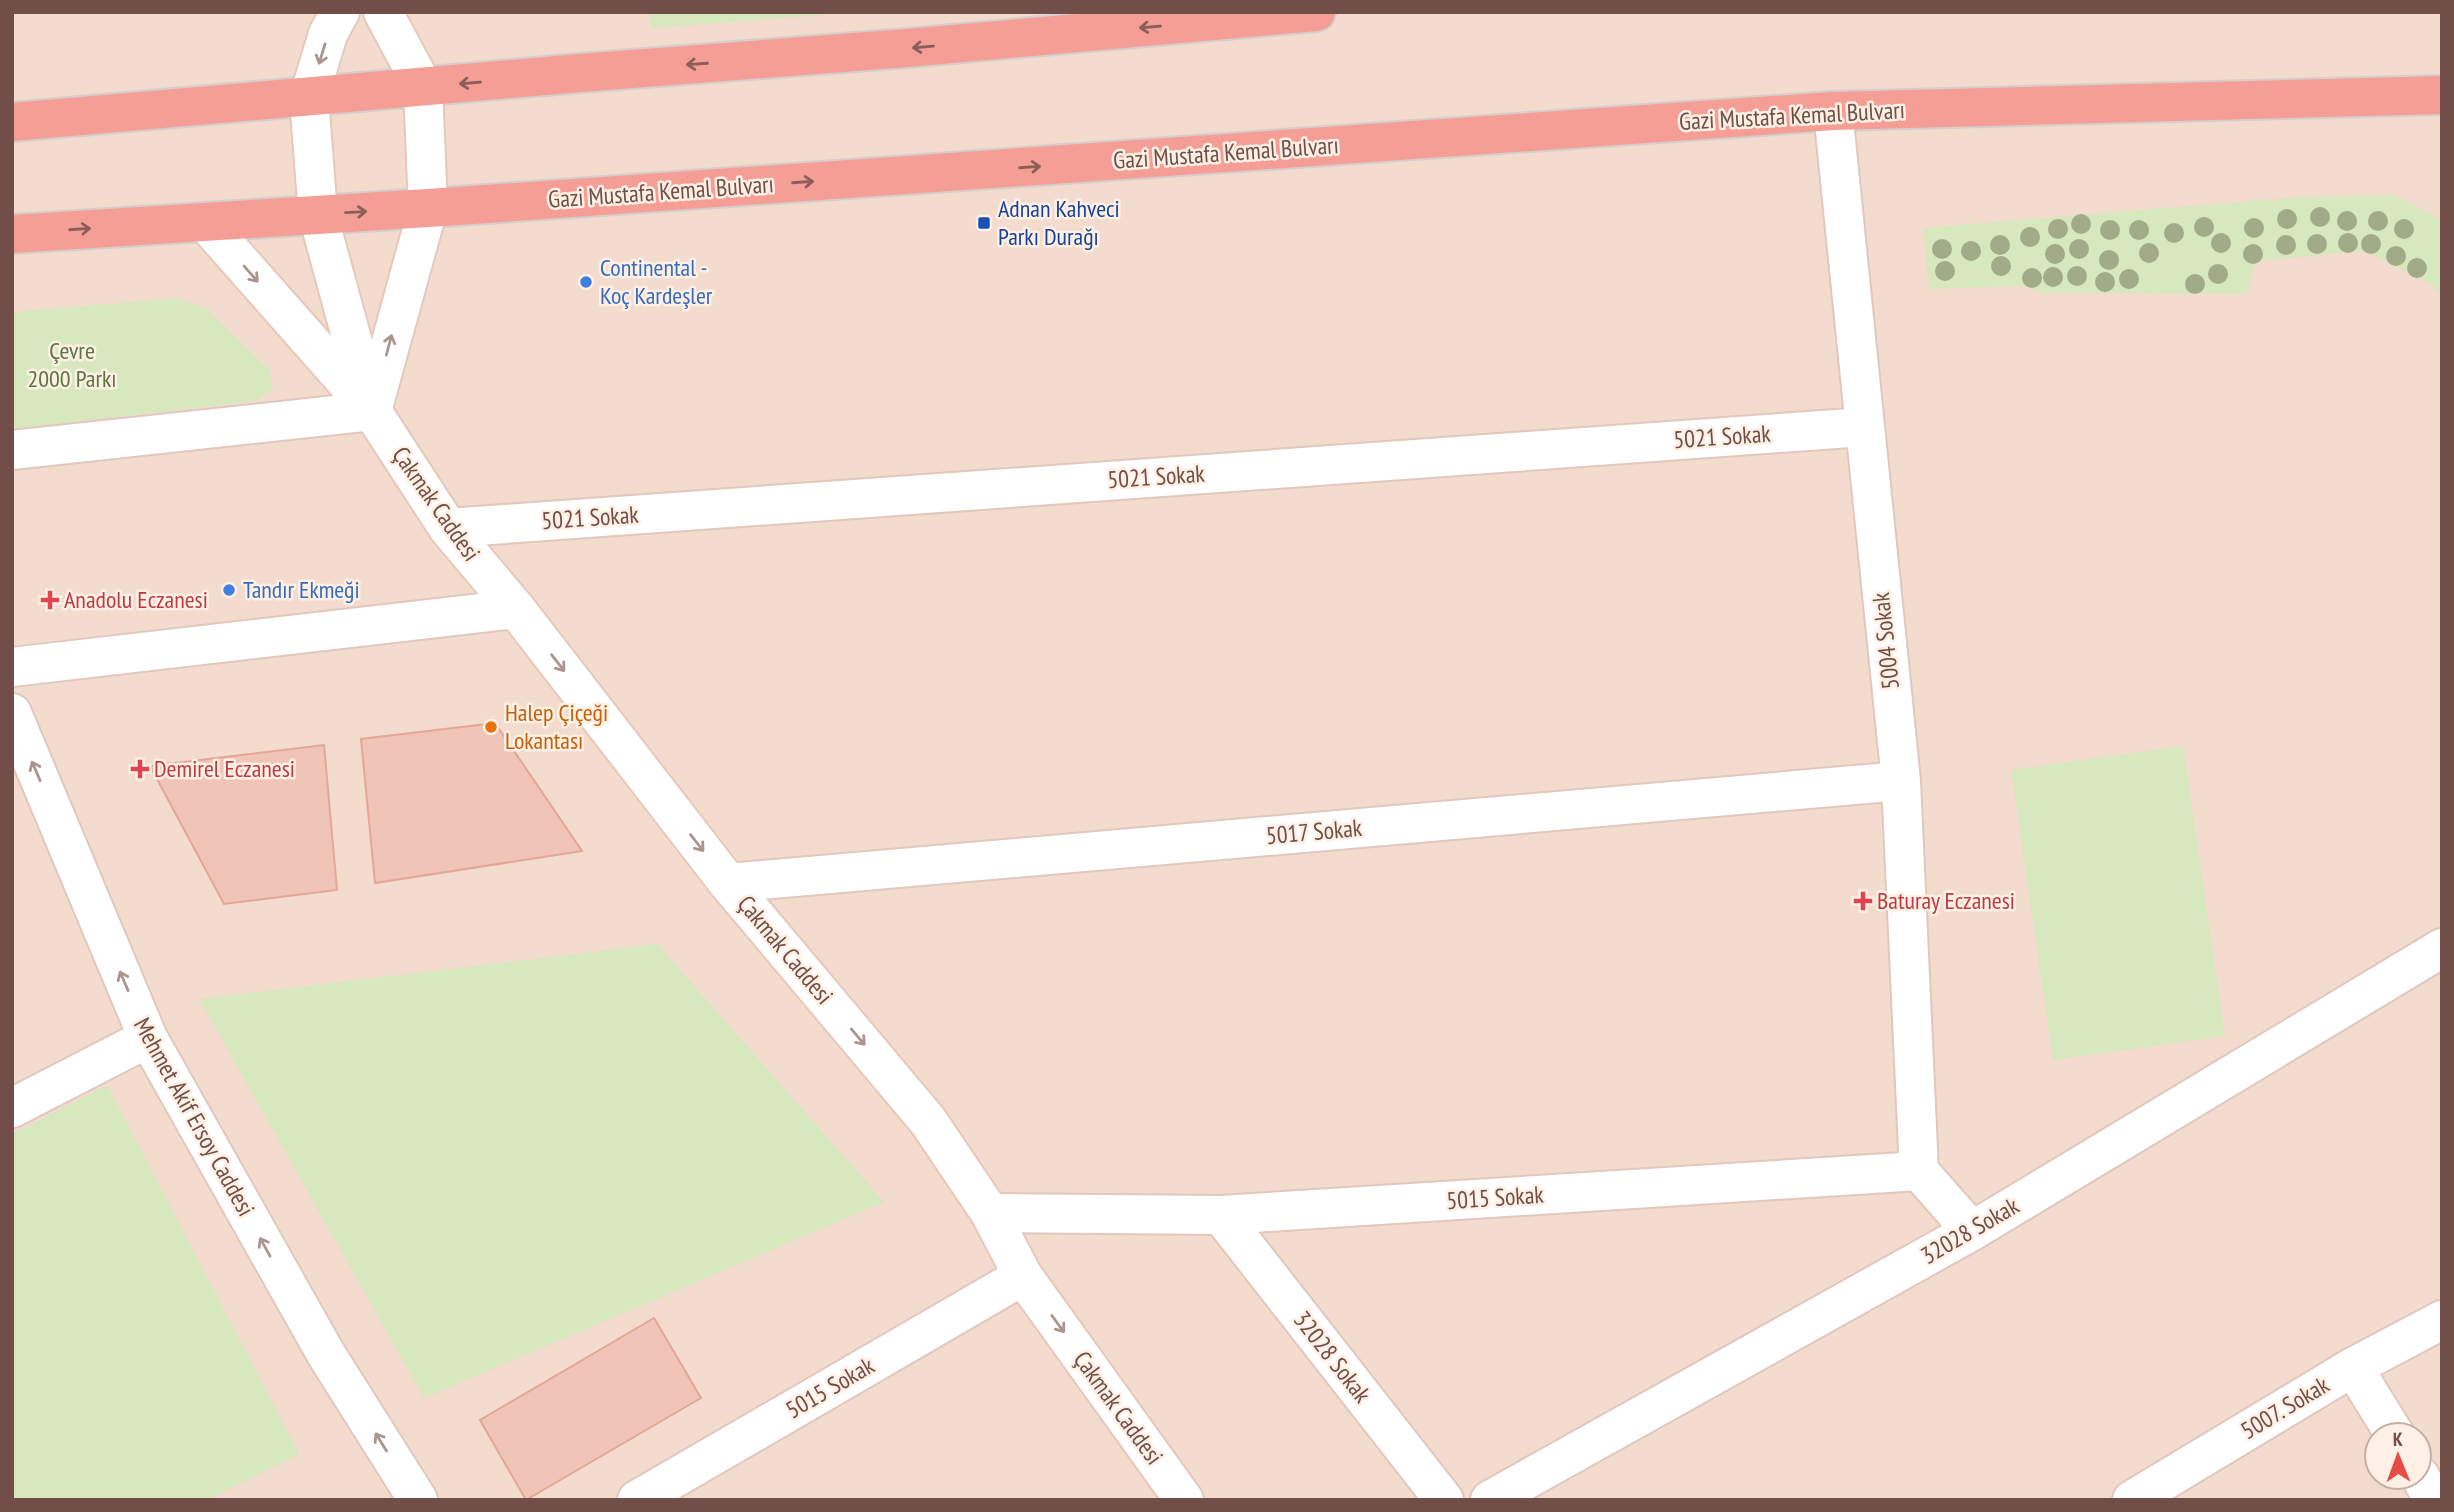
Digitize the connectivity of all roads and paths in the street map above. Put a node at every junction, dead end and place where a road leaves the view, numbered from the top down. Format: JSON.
{"nodes":[{"id":1,"x":340,"y":12,"type":"edge"},
{"id":2,"x":383,"y":12,"type":"edge"},
{"id":3,"x":1315,"y":12,"type":"edge"},
{"id":4,"x":423,"y":87,"type":"junction"},
{"id":5,"x":2442,"y":96,"type":"edge"},
{"id":6,"x":309,"y":97,"type":"junction"},
{"id":7,"x":1833,"y":111,"type":"junction"},
{"id":8,"x":12,"y":122,"type":"edge"},
{"id":9,"x":428,"y":208,"type":"junction"},
{"id":10,"x":318,"y":215,"type":"junction"},
{"id":11,"x":206,"y":223,"type":"junction"},
{"id":12,"x":12,"y":234,"type":"edge"},
{"id":13,"x":372,"y":411,"type":"junction"},
{"id":14,"x":1864,"y":427,"type":"junction"},
{"id":15,"x":12,"y":450,"type":"edge"},
{"id":16,"x":448,"y":528,"type":"junction"},
{"id":17,"x":516,"y":609,"type":"junction"},
{"id":18,"x":12,"y":667,"type":"edge"},
{"id":19,"x":12,"y":713,"type":"edge"},
{"id":20,"x":1901,"y":781,"type":"junction"},
{"id":21,"x":728,"y":883,"type":"junction"},
{"id":22,"x":2442,"y":948,"type":"edge"},
{"id":23,"x":148,"y":1038,"type":"junction"},
{"id":24,"x":12,"y":1108,"type":"edge"},
{"id":25,"x":1919,"y":1171,"type":"junction"},
{"id":26,"x":990,"y":1213,"type":"junction"},
{"id":27,"x":1221,"y":1215,"type":"junction"},
{"id":28,"x":1972,"y":1231,"type":"junction"},
{"id":29,"x":1023,"y":1276,"type":"junction"},
{"id":30,"x":2442,"y":1320,"type":"edge"},
{"id":31,"x":2353,"y":1367,"type":"junction"},
{"id":32,"x":2386,"y":1421,"type":"edge"},
{"id":33,"x":418,"y":1500,"type":"edge"},
{"id":34,"x":637,"y":1500,"type":"edge"},
{"id":35,"x":1184,"y":1500,"type":"edge"},
{"id":36,"x":1444,"y":1500,"type":"edge"},
{"id":37,"x":1490,"y":1500,"type":"edge"},
{"id":38,"x":2132,"y":1500,"type":"edge"}],
"edges":[{"from":1,"to":6,"type":"street","one_way":true},
{"from":2,"to":4,"type":"street"},
{"from":3,"to":4,"type":"highway","one_way":true},
{"from":4,"to":6,"type":"highway"},
{"from":4,"to":9,"type":"street"},
{"from":5,"to":7,"type":"highway","name":"Gazi Mustafa Kemal Bulvarı"},
{"from":6,"to":8,"type":"highway"},
{"from":6,"to":10,"type":"street"},
{"from":9,"to":7,"type":"highway","name":"Gazi Mustafa Kemal Bulvarı","one_way":true},
{"from":7,"to":14,"type":"street","name":"5004 Sokak"},
{"from":10,"to":9,"type":"highway","name":"Gazi Mustafa Kemal Bulvarı","one_way":true},
{"from":13,"to":9,"type":"street","one_way":true},
{"from":10,"to":11,"type":"highway","name":"Gazi Mustafa Kemal Bulvarı"},
{"from":10,"to":13,"type":"street"},
{"from":12,"to":11,"type":"highway","name":"Gazi Mustafa Kemal Bulvarı","one_way":true},
{"from":11,"to":13,"type":"street","one_way":true},
{"from":13,"to":15,"type":"street"},
{"from":13,"to":16,"type":"street","name":"Çakmak Caddesi"},
{"from":14,"to":16,"type":"street","name":"5021 Sokak"},
{"from":14,"to":20,"type":"street","name":"5004 Sokak"},
{"from":16,"to":17,"type":"street","name":"Çakmak Caddesi"},
{"from":17,"to":18,"type":"street"},
{"from":17,"to":21,"type":"street","name":"Çakmak Caddesi","one_way":true},
{"from":23,"to":19,"type":"street","name":"Mehmet Akif Ersoy Caddesi","one_way":true},
{"from":20,"to":21,"type":"street","name":"5017 Sokak"},
{"from":20,"to":25,"type":"street","name":"5004 Sokak"},
{"from":21,"to":26,"type":"street","name":"Çakmak Caddesi","one_way":true},
{"from":22,"to":28,"type":"street","name":"32028 Sokak"},
{"from":23,"to":24,"type":"street"},
{"from":33,"to":23,"type":"street","name":"Mehmet Akif Ersoy Caddesi","one_way":true},
{"from":25,"to":27,"type":"street","name":"5015 Sokak"},
{"from":25,"to":28,"type":"street"},
{"from":26,"to":27,"type":"street","name":"5015 Sokak"},
{"from":26,"to":29,"type":"street","name":"Çakmak Caddesi"},
{"from":27,"to":36,"type":"street","name":"32028 Sokak"},
{"from":28,"to":37,"type":"street","name":"32028 Sokak"},
{"from":29,"to":34,"type":"street","name":"5015 Sokak"},
{"from":29,"to":35,"type":"street","name":"Çakmak Caddesi","one_way":true},
{"from":30,"to":31,"type":"street","name":"5007. Sokak"},
{"from":31,"to":32,"type":"street"},
{"from":31,"to":38,"type":"street","name":"5007. Sokak"}]}
